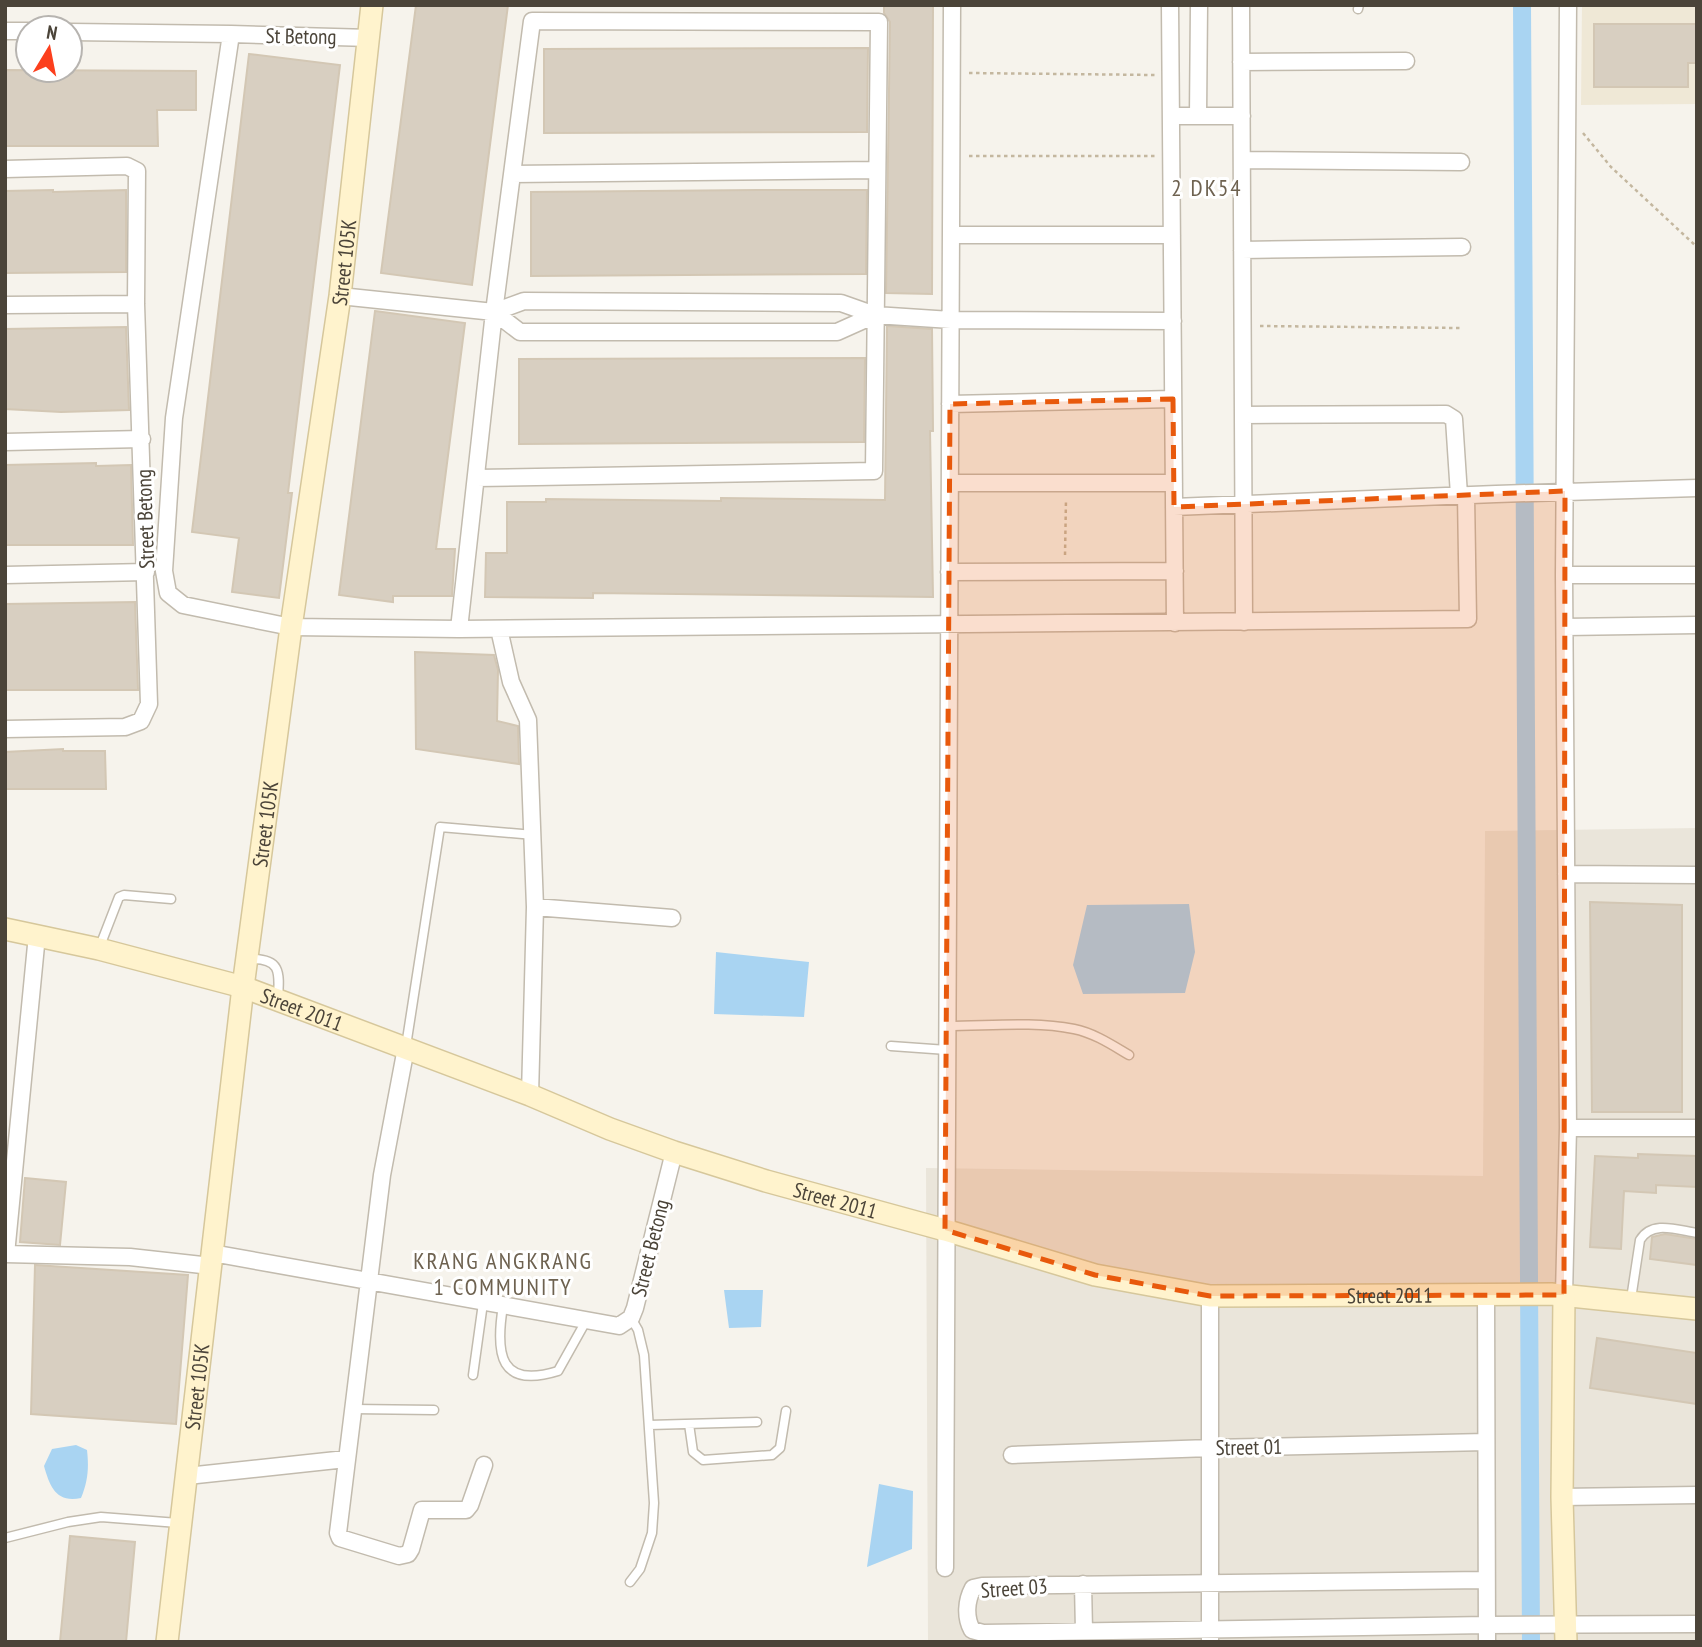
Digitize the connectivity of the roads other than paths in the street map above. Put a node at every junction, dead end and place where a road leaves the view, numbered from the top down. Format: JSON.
{"nodes":[{"id":1,"x":372,"y":5,"type":"edge"},
{"id":2,"x":952,"y":5,"type":"edge"},
{"id":3,"x":1170,"y":5,"type":"edge"},
{"id":4,"x":1199,"y":5,"type":"edge"},
{"id":5,"x":1241,"y":5,"type":"edge"},
{"id":6,"x":1568,"y":5,"type":"edge"},
{"id":7,"x":84,"y":32,"type":"edge"},
{"id":8,"x":231,"y":34,"type":"junction"},
{"id":9,"x":370,"y":38,"type":"junction"},
{"id":10,"x":1406,"y":61,"type":"dead end"},
{"id":11,"x":1241,"y":62,"type":"junction"},
{"id":12,"x":1171,"y":116,"type":"junction"},
{"id":13,"x":1198,"y":116,"type":"junction"},
{"id":14,"x":1242,"y":116,"type":"junction"},
{"id":15,"x":1242,"y":160,"type":"junction"},
{"id":16,"x":1461,"y":162,"type":"dead end"},
{"id":17,"x":5,"y":169,"type":"edge"},
{"id":18,"x":877,"y":170,"type":"junction"},
{"id":19,"x":512,"y":174,"type":"junction"},
{"id":20,"x":951,"y":235,"type":"junction"},
{"id":21,"x":1172,"y":235,"type":"junction"},
{"id":22,"x":1462,"y":247,"type":"dead end"},
{"id":23,"x":1242,"y":250,"type":"junction"},
{"id":24,"x":340,"y":296,"type":"junction"},
{"id":25,"x":5,"y":304,"type":"edge"},
{"id":26,"x":136,"y":304,"type":"junction"},
{"id":27,"x":494,"y":312,"type":"junction"},
{"id":28,"x":874,"y":315,"type":"junction"},
{"id":29,"x":951,"y":320,"type":"junction"},
{"id":30,"x":1173,"y":321,"type":"junction"},
{"id":31,"x":1173,"y":399,"type":"junction"},
{"id":32,"x":950,"y":404,"type":"junction"},
{"id":33,"x":1244,"y":415,"type":"junction"},
{"id":34,"x":142,"y":439,"type":"junction"},
{"id":35,"x":5,"y":442,"type":"edge"},
{"id":36,"x":475,"y":478,"type":"junction"},
{"id":37,"x":950,"y":483,"type":"junction"},
{"id":38,"x":1174,"y":483,"type":"junction"},
{"id":39,"x":1697,"y":488,"type":"edge"},
{"id":40,"x":1565,"y":491,"type":"junction"},
{"id":41,"x":1463,"y":495,"type":"junction"},
{"id":42,"x":1244,"y":504,"type":"junction"},
{"id":43,"x":1174,"y":507,"type":"junction"},
{"id":44,"x":1175,"y":571,"type":"junction"},
{"id":45,"x":146,"y":572,"type":"junction"},
{"id":46,"x":949,"y":572,"type":"junction"},
{"id":47,"x":5,"y":575,"type":"edge"},
{"id":48,"x":1564,"y":575,"type":"junction"},
{"id":49,"x":1697,"y":575,"type":"edge"},
{"id":50,"x":1244,"y":622,"type":"junction"},
{"id":51,"x":1175,"y":623,"type":"junction"},
{"id":52,"x":949,"y":625,"type":"junction"},
{"id":53,"x":1697,"y":625,"type":"edge"},
{"id":54,"x":290,"y":627,"type":"junction"},
{"id":55,"x":1565,"y":627,"type":"junction"},
{"id":56,"x":459,"y":629,"type":"junction"},
{"id":57,"x":499,"y":629,"type":"junction"},
{"id":58,"x":5,"y":729,"type":"edge"},
{"id":59,"x":534,"y":835,"type":"junction"},
{"id":60,"x":1566,"y":874,"type":"junction"},
{"id":61,"x":1697,"y":875,"type":"edge"},
{"id":62,"x":171,"y":899,"type":"dead end"},
{"id":63,"x":535,"y":907,"type":"junction"},
{"id":64,"x":672,"y":918,"type":"dead end"},
{"id":65,"x":5,"y":929,"type":"edge"},
{"id":66,"x":37,"y":935,"type":"junction"},
{"id":67,"x":99,"y":949,"type":"junction"},
{"id":68,"x":247,"y":959,"type":"junction"},
{"id":69,"x":243,"y":987,"type":"junction"},
{"id":70,"x":278,"y":1000,"type":"junction"},
{"id":71,"x":947,"y":1026,"type":"junction"},
{"id":72,"x":891,"y":1046,"type":"dead end"},
{"id":73,"x":406,"y":1048,"type":"junction"},
{"id":74,"x":947,"y":1050,"type":"junction"},
{"id":75,"x":1129,"y":1055,"type":"dead end"},
{"id":76,"x":530,"y":1095,"type":"junction"},
{"id":77,"x":1568,"y":1128,"type":"junction"},
{"id":78,"x":1697,"y":1128,"type":"edge"},
{"id":79,"x":674,"y":1152,"type":"junction"},
{"id":80,"x":945,"y":1230,"type":"junction"},
{"id":81,"x":1697,"y":1233,"type":"edge"},
{"id":82,"x":6,"y":1254,"type":"edge"},
{"id":83,"x":211,"y":1260,"type":"junction"},
{"id":84,"x":371,"y":1280,"type":"junction"},
{"id":85,"x":1558,"y":1294,"type":"junction"},
{"id":86,"x":1491,"y":1295,"type":"junction"},
{"id":87,"x":1210,"y":1296,"type":"junction"},
{"id":88,"x":1631,"y":1301,"type":"junction"},
{"id":89,"x":483,"y":1303,"type":"junction"},
{"id":90,"x":503,"y":1306,"type":"junction"},
{"id":91,"x":1697,"y":1309,"type":"edge"},
{"id":92,"x":632,"y":1318,"type":"junction"},
{"id":93,"x":586,"y":1321,"type":"junction"},
{"id":94,"x":473,"y":1375,"type":"dead end"},
{"id":95,"x":353,"y":1409,"type":"junction"},
{"id":96,"x":434,"y":1410,"type":"dead end"},
{"id":97,"x":786,"y":1411,"type":"dead end"},
{"id":98,"x":757,"y":1422,"type":"dead end"},
{"id":99,"x":689,"y":1424,"type":"junction"},
{"id":100,"x":649,"y":1425,"type":"junction"},
{"id":101,"x":1486,"y":1442,"type":"junction"},
{"id":102,"x":1210,"y":1448,"type":"junction"},
{"id":103,"x":1012,"y":1455,"type":"dead end"},
{"id":104,"x":346,"y":1460,"type":"junction"},
{"id":105,"x":484,"y":1465,"type":"dead end"},
{"id":106,"x":187,"y":1476,"type":"junction"},
{"id":107,"x":1697,"y":1495,"type":"edge"},
{"id":108,"x":1562,"y":1497,"type":"junction"},
{"id":109,"x":181,"y":1524,"type":"junction"},
{"id":110,"x":5,"y":1538,"type":"edge"},
{"id":111,"x":945,"y":1568,"type":"dead end"},
{"id":112,"x":1486,"y":1580,"type":"junction"},
{"id":113,"x":630,"y":1582,"type":"dead end"},
{"id":114,"x":1210,"y":1582,"type":"junction"},
{"id":115,"x":1083,"y":1584,"type":"junction"},
{"id":116,"x":1697,"y":1624,"type":"edge"},
{"id":117,"x":1490,"y":1625,"type":"junction"},
{"id":118,"x":1563,"y":1630,"type":"edge"},
{"id":119,"x":1084,"y":1631,"type":"junction"},
{"id":120,"x":1210,"y":1635,"type":"edge"},
{"id":121,"x":167,"y":1642,"type":"edge"},
{"id":122,"x":1486,"y":1642,"type":"edge"}],
"edges":[{"from":1,"to":9,"type":"main road","name":"Street 105K"},
{"from":2,"to":20,"type":"street"},
{"from":3,"to":12,"type":"street"},
{"from":4,"to":13,"type":"street"},
{"from":5,"to":11,"type":"street"},
{"from":6,"to":40,"type":"street"},
{"from":7,"to":8,"type":"street","name":"St Betong"},
{"from":8,"to":9,"type":"street","name":"St Betong"},
{"from":8,"to":54,"type":"street"},
{"from":9,"to":24,"type":"main road","name":"Street 105K"},
{"from":10,"to":11,"type":"street"},
{"from":11,"to":14,"type":"street"},
{"from":12,"to":13,"type":"street"},
{"from":12,"to":21,"type":"street"},
{"from":13,"to":14,"type":"street"},
{"from":14,"to":15,"type":"street"},
{"from":15,"to":16,"type":"street"},
{"from":15,"to":23,"type":"street"},
{"from":17,"to":26,"type":"street","name":"Street Betong"},
{"from":18,"to":19,"type":"street"},
{"from":18,"to":19,"type":"street"},
{"from":18,"to":28,"type":"street"},
{"from":19,"to":27,"type":"street"},
{"from":20,"to":21,"type":"street"},
{"from":20,"to":29,"type":"street"},
{"from":21,"to":30,"type":"street"},
{"from":22,"to":23,"type":"street"},
{"from":23,"to":33,"type":"street"},
{"from":24,"to":27,"type":"street"},
{"from":24,"to":54,"type":"main road","name":"Street 105K"},
{"from":25,"to":26,"type":"street"},
{"from":26,"to":34,"type":"street","name":"Street Betong"},
{"from":27,"to":28,"type":"street"},
{"from":27,"to":28,"type":"street"},
{"from":27,"to":36,"type":"street"},
{"from":28,"to":29,"type":"street"},
{"from":28,"to":36,"type":"street"},
{"from":29,"to":30,"type":"street"},
{"from":29,"to":32,"type":"street"},
{"from":30,"to":31,"type":"street"},
{"from":31,"to":32,"type":"street"},
{"from":31,"to":38,"type":"street"},
{"from":32,"to":37,"type":"street"},
{"from":33,"to":41,"type":"street"},
{"from":33,"to":42,"type":"street"},
{"from":34,"to":35,"type":"street"},
{"from":34,"to":45,"type":"street","name":"Street Betong"},
{"from":36,"to":56,"type":"street"},
{"from":37,"to":38,"type":"street"},
{"from":37,"to":46,"type":"street"},
{"from":38,"to":43,"type":"street"},
{"from":39,"to":40,"type":"street"},
{"from":40,"to":41,"type":"street"},
{"from":40,"to":48,"type":"street"},
{"from":41,"to":42,"type":"street"},
{"from":41,"to":50,"type":"street"},
{"from":42,"to":43,"type":"street"},
{"from":42,"to":50,"type":"street"},
{"from":43,"to":44,"type":"street"},
{"from":44,"to":46,"type":"street"},
{"from":44,"to":51,"type":"street"},
{"from":45,"to":47,"type":"street"},
{"from":45,"to":58,"type":"street","name":"Street Betong"},
{"from":46,"to":52,"type":"street"},
{"from":48,"to":49,"type":"street"},
{"from":48,"to":55,"type":"street"},
{"from":50,"to":51,"type":"street"},
{"from":51,"to":52,"type":"street"},
{"from":52,"to":57,"type":"street"},
{"from":52,"to":71,"type":"street"},
{"from":53,"to":55,"type":"street"},
{"from":54,"to":56,"type":"street"},
{"from":54,"to":68,"type":"main road","name":"Street 105K"},
{"from":55,"to":60,"type":"street"},
{"from":56,"to":57,"type":"street"},
{"from":57,"to":59,"type":"street"},
{"from":59,"to":63,"type":"street"},
{"from":59,"to":73,"type":"lane"},
{"from":60,"to":61,"type":"street"},
{"from":60,"to":77,"type":"street"},
{"from":62,"to":67,"type":"lane"},
{"from":63,"to":64,"type":"street"},
{"from":63,"to":76,"type":"street"},
{"from":65,"to":66,"type":"main road","name":"Street 2011"},
{"from":66,"to":67,"type":"main road","name":"Street 2011"},
{"from":66,"to":82,"type":"street"},
{"from":67,"to":69,"type":"main road","name":"Street 2011"},
{"from":68,"to":69,"type":"main road","name":"Street 105K"},
{"from":68,"to":70,"type":"lane"},
{"from":69,"to":70,"type":"main road","name":"Street 2011"},
{"from":69,"to":83,"type":"main road","name":"Street 105K"},
{"from":70,"to":73,"type":"main road","name":"Street 2011"},
{"from":71,"to":74,"type":"street"},
{"from":71,"to":75,"type":"lane"},
{"from":72,"to":74,"type":"lane"},
{"from":73,"to":76,"type":"main road","name":"Street 2011"},
{"from":73,"to":84,"type":"street"},
{"from":74,"to":80,"type":"street"},
{"from":76,"to":79,"type":"main road","name":"Street 2011"},
{"from":77,"to":78,"type":"street"},
{"from":77,"to":85,"type":"street"},
{"from":79,"to":80,"type":"main road","name":"Street 2011"},
{"from":79,"to":92,"type":"street","name":"Street Betong"},
{"from":80,"to":87,"type":"main road","name":"Street 2011"},
{"from":80,"to":111,"type":"street"},
{"from":81,"to":88,"type":"lane"},
{"from":82,"to":83,"type":"street","name":"Street Betong"},
{"from":83,"to":84,"type":"street","name":"Street Betong"},
{"from":83,"to":106,"type":"main road","name":"Street 105K"},
{"from":84,"to":89,"type":"street","name":"Street Betong"},
{"from":84,"to":95,"type":"street"},
{"from":85,"to":86,"type":"main road","name":"Street 2011"},
{"from":85,"to":88,"type":"main road","name":"Street 2011"},
{"from":85,"to":108,"type":"main road"},
{"from":86,"to":87,"type":"main road","name":"Street 2011"},
{"from":86,"to":101,"type":"street"},
{"from":87,"to":102,"type":"street"},
{"from":88,"to":91,"type":"main road","name":"Street 2011"},
{"from":89,"to":90,"type":"street","name":"Street Betong"},
{"from":89,"to":94,"type":"lane"},
{"from":90,"to":93,"type":"street","name":"Street Betong"},
{"from":90,"to":93,"type":"lane"},
{"from":92,"to":93,"type":"street","name":"Street Betong"},
{"from":92,"to":100,"type":"lane"},
{"from":95,"to":96,"type":"lane"},
{"from":95,"to":104,"type":"street"},
{"from":97,"to":99,"type":"lane"},
{"from":98,"to":99,"type":"lane"},
{"from":99,"to":100,"type":"lane"},
{"from":100,"to":113,"type":"lane"},
{"from":101,"to":102,"type":"street","name":"Street 01"},
{"from":101,"to":112,"type":"street"},
{"from":102,"to":103,"type":"street","name":"Street 01"},
{"from":102,"to":114,"type":"street"},
{"from":104,"to":105,"type":"street"},
{"from":104,"to":106,"type":"street"},
{"from":106,"to":109,"type":"main road","name":"Street 105K"},
{"from":107,"to":108,"type":"street"},
{"from":108,"to":118,"type":"main road"},
{"from":109,"to":110,"type":"lane"},
{"from":109,"to":121,"type":"main road","name":"Street 105K"},
{"from":112,"to":114,"type":"street","name":"Street 03"},
{"from":112,"to":117,"type":"street"},
{"from":114,"to":115,"type":"street","name":"Street 03"},
{"from":114,"to":120,"type":"street"},
{"from":115,"to":119,"type":"street"},
{"from":115,"to":119,"type":"street","name":"Street 03"},
{"from":116,"to":118,"type":"street","name":"Street 03"},
{"from":117,"to":118,"type":"street","name":"Street 03"},
{"from":117,"to":120,"type":"street","name":"Street 03"},
{"from":117,"to":122,"type":"street"},
{"from":119,"to":120,"type":"street","name":"Street 03"}]}
